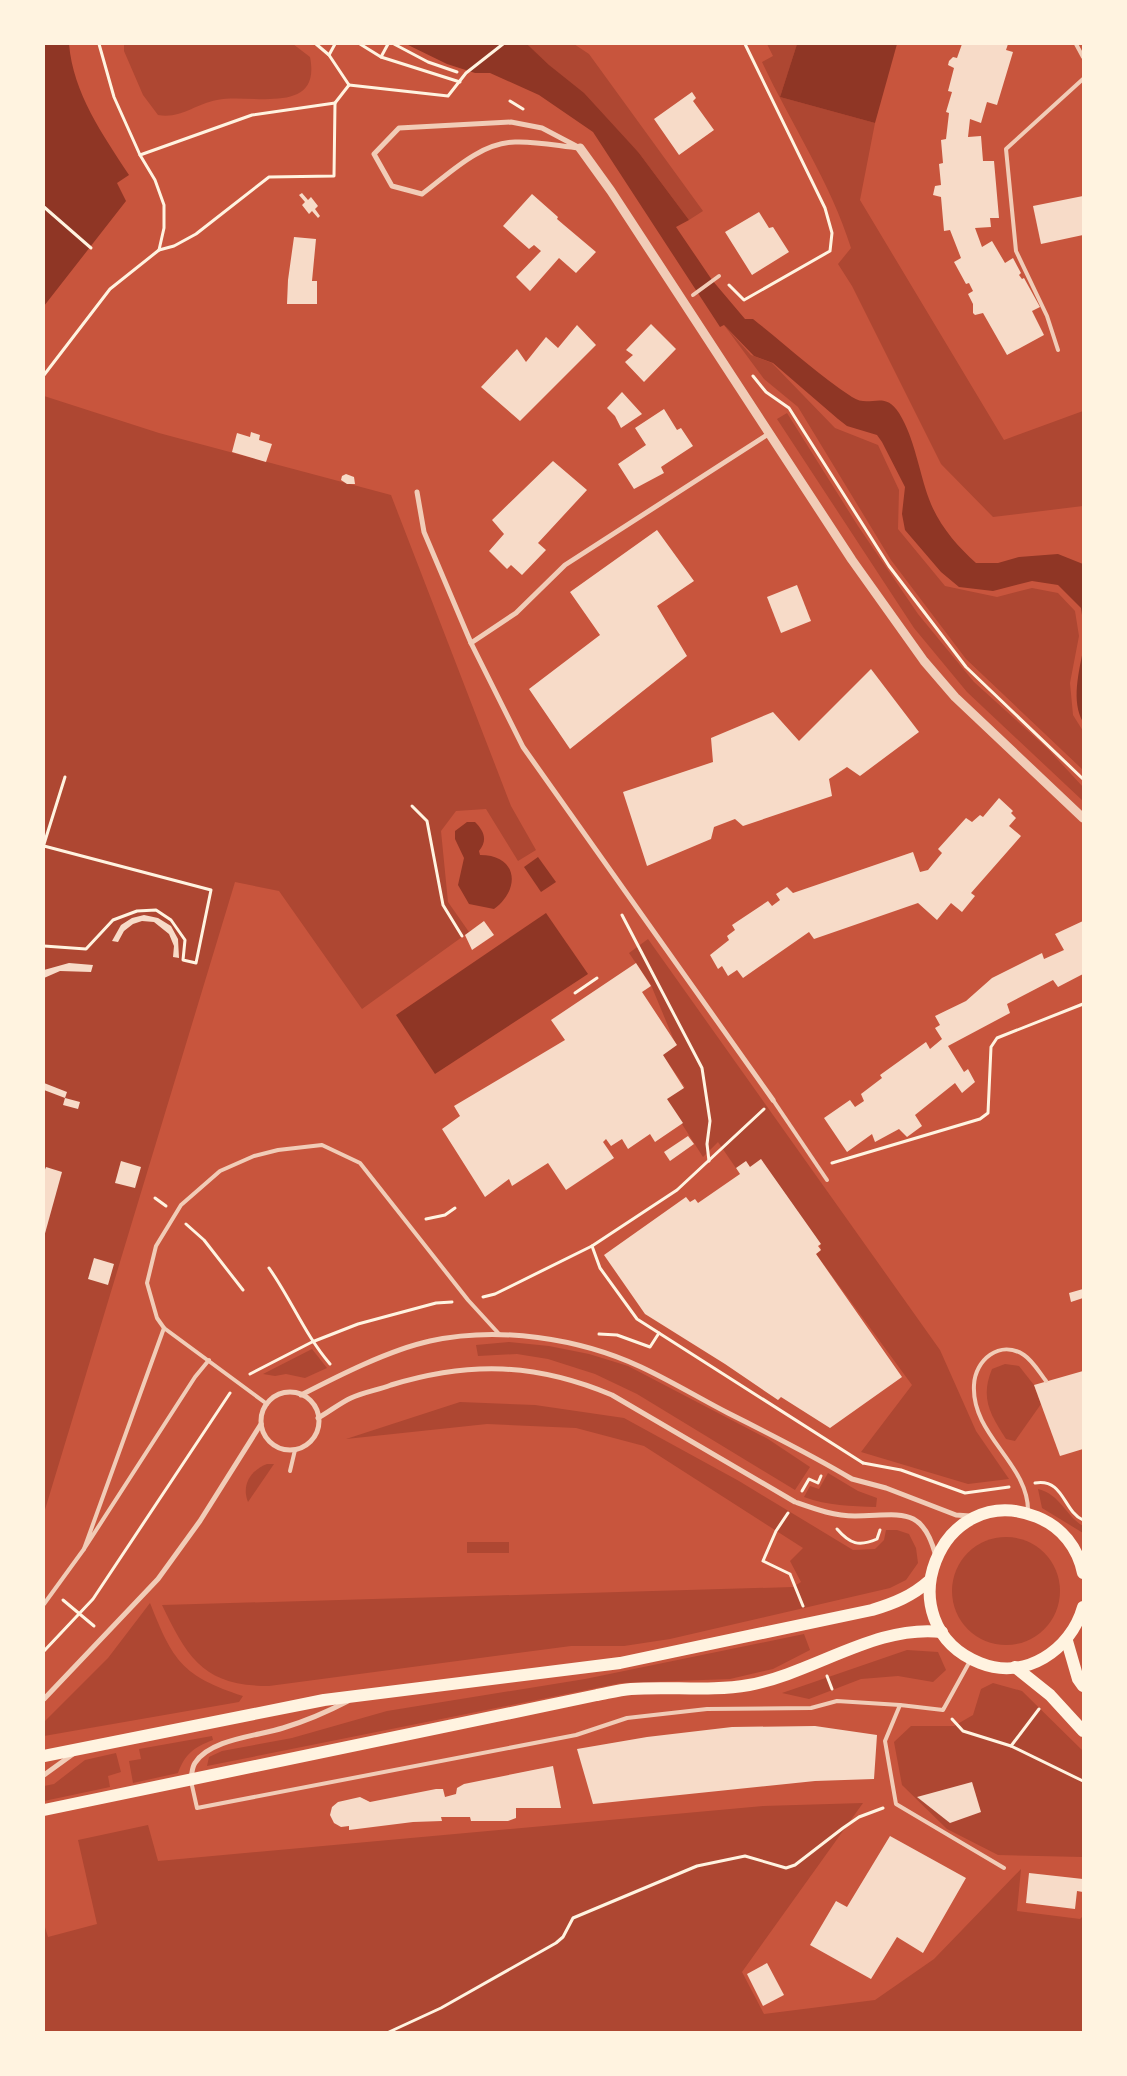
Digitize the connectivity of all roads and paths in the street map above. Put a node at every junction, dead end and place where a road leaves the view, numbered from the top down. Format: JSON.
{"nodes":[{"id":1,"x":99,"y":44,"type":"edge"},
{"id":2,"x":316,"y":44,"type":"edge"},
{"id":3,"x":335,"y":44,"type":"edge"},
{"id":4,"x":360,"y":44,"type":"edge"},
{"id":5,"x":388,"y":44,"type":"edge"},
{"id":6,"x":394,"y":44,"type":"edge"},
{"id":7,"x":503,"y":44,"type":"edge"},
{"id":8,"x":745,"y":44,"type":"edge"},
{"id":9,"x":1076,"y":44,"type":"edge"},
{"id":10,"x":329,"y":55,"type":"junction"},
{"id":11,"x":381,"y":57,"type":"junction"},
{"id":12,"x":1083,"y":57,"type":"edge"},
{"id":13,"x":457,"y":72,"type":"dead end"},
{"id":14,"x":1083,"y":79,"type":"edge"},
{"id":15,"x":460,"y":82,"type":"junction"},
{"id":16,"x":348,"y":85,"type":"junction"},
{"id":17,"x":510,"y":101,"type":"dead end"},
{"id":18,"x":335,"y":103,"type":"junction"},
{"id":19,"x":527,"y":111,"type":"dead end"},
{"id":20,"x":580,"y":148,"type":"junction"},
{"id":21,"x":140,"y":155,"type":"junction"},
{"id":22,"x":44,"y":207,"type":"edge"},
{"id":23,"x":91,"y":248,"type":"dead end"},
{"id":24,"x":159,"y":250,"type":"junction"},
{"id":25,"x":719,"y":276,"type":"joint"},
{"id":26,"x":693,"y":295,"type":"dead end"},
{"id":27,"x":1058,"y":350,"type":"dead end"},
{"id":28,"x":748,"y":369,"type":"dead end"},
{"id":29,"x":44,"y":374,"type":"edge"},
{"id":30,"x":770,"y":433,"type":"junction"},
{"id":31,"x":417,"y":492,"type":"dead end"},
{"id":32,"x":471,"y":643,"type":"junction"},
{"id":33,"x":65,"y":777,"type":"dead end"},
{"id":34,"x":1083,"y":779,"type":"edge"},
{"id":35,"x":412,"y":806,"type":"dead end"},
{"id":36,"x":1083,"y":818,"type":"edge"},
{"id":37,"x":44,"y":845,"type":"edge"},
{"id":38,"x":619,"y":910,"type":"dead end"},
{"id":39,"x":462,"y":936,"type":"dead end"},
{"id":40,"x":44,"y":946,"type":"edge"},
{"id":41,"x":597,"y":978,"type":"dead end"},
{"id":42,"x":575,"y":993,"type":"dead end"},
{"id":43,"x":1083,"y":1004,"type":"edge"},
{"id":44,"x":773,"y":1100,"type":"junction"},
{"id":45,"x":709,"y":1162,"type":"junction"},
{"id":46,"x":818,"y":1167,"type":"junction"},
{"id":47,"x":827,"y":1180,"type":"dead end"},
{"id":48,"x":155,"y":1198,"type":"dead end"},
{"id":49,"x":455,"y":1208,"type":"dead end"},
{"id":50,"x":176,"y":1214,"type":"junction"},
{"id":51,"x":426,"y":1219,"type":"dead end"},
{"id":52,"x":592,"y":1246,"type":"junction"},
{"id":53,"x":269,"y":1268,"type":"dead end"},
{"id":54,"x":243,"y":1290,"type":"dead end"},
{"id":55,"x":468,"y":1300,"type":"junction"},
{"id":56,"x":164,"y":1328,"type":"junction"},
{"id":57,"x":500,"y":1335,"type":"junction"},
{"id":58,"x":312,"y":1342,"type":"junction"},
{"id":59,"x":209,"y":1360,"type":"junction"},
{"id":60,"x":340,"y":1376,"type":"junction"},
{"id":61,"x":237,"y":1381,"type":"junction"},
{"id":62,"x":1046,"y":1381,"type":"dead end"},
{"id":63,"x":301,"y":1395,"type":"junction"},
{"id":64,"x":267,"y":1404,"type":"junction"},
{"id":65,"x":318,"y":1418,"type":"junction"},
{"id":66,"x":261,"y":1424,"type":"junction"},
{"id":67,"x":295,"y":1450,"type":"junction"},
{"id":68,"x":863,"y":1463,"type":"dead end"},
{"id":69,"x":827,"y":1464,"type":"junction"},
{"id":70,"x":901,"y":1470,"type":"dead end"},
{"id":71,"x":290,"y":1471,"type":"dead end"},
{"id":72,"x":1024,"y":1485,"type":"junction"},
{"id":73,"x":795,"y":1502,"type":"junction"},
{"id":74,"x":1028,"y":1513,"type":"junction"},
{"id":75,"x":976,"y":1517,"type":"junction"},
{"id":76,"x":1083,"y":1520,"type":"edge"},
{"id":77,"x":84,"y":1549,"type":"junction"},
{"id":78,"x":936,"y":1557,"type":"junction"},
{"id":79,"x":1083,"y":1573,"type":"edge"},
{"id":80,"x":929,"y":1581,"type":"junction"},
{"id":81,"x":52,"y":1592,"type":"junction"},
{"id":82,"x":44,"y":1604,"type":"edge"},
{"id":83,"x":1083,"y":1607,"type":"edge"},
{"id":84,"x":80,"y":1613,"type":"junction"},
{"id":85,"x":810,"y":1624,"type":"junction"},
{"id":86,"x":942,"y":1632,"type":"junction"},
{"id":87,"x":104,"y":1635,"type":"junction"},
{"id":88,"x":1067,"y":1640,"type":"junction"},
{"id":89,"x":44,"y":1651,"type":"edge"},
{"id":90,"x":971,"y":1659,"type":"junction"},
{"id":91,"x":822,"y":1662,"type":"junction"},
{"id":92,"x":1015,"y":1667,"type":"junction"},
{"id":93,"x":1083,"y":1686,"type":"edge"},
{"id":94,"x":1050,"y":1695,"type":"junction"},
{"id":95,"x":360,"y":1696,"type":"junction"},
{"id":96,"x":44,"y":1699,"type":"edge"},
{"id":97,"x":837,"y":1701,"type":"junction"},
{"id":98,"x":900,"y":1705,"type":"junction"},
{"id":99,"x":943,"y":1710,"type":"junction"},
{"id":100,"x":1083,"y":1730,"type":"edge"},
{"id":101,"x":1011,"y":1746,"type":"junction"},
{"id":102,"x":83,"y":1747,"type":"junction"},
{"id":103,"x":44,"y":1756,"type":"edge"},
{"id":104,"x":44,"y":1775,"type":"edge"},
{"id":105,"x":191,"y":1778,"type":"junction"},
{"id":106,"x":1083,"y":1780,"type":"edge"},
{"id":107,"x":896,"y":1804,"type":"junction"},
{"id":108,"x":44,"y":1810,"type":"edge"},
{"id":109,"x":1004,"y":1868,"type":"dead end"},
{"id":110,"x":388,"y":2032,"type":"edge"}],
"edges":[{"from":1,"to":21,"type":"path"},
{"from":2,"to":10,"type":"path"},
{"from":3,"to":10,"type":"path"},
{"from":4,"to":11,"type":"path"},
{"from":5,"to":11,"type":"path"},
{"from":6,"to":13,"type":"path"},
{"from":7,"to":15,"type":"path"},
{"from":8,"to":25,"type":"path"},
{"from":9,"to":12,"type":"lane"},
{"from":10,"to":16,"type":"path"},
{"from":11,"to":15,"type":"path"},
{"from":14,"to":27,"type":"lane"},
{"from":15,"to":16,"type":"path"},
{"from":16,"to":18,"type":"path"},
{"from":17,"to":19,"type":"path"},
{"from":18,"to":21,"type":"path"},
{"from":18,"to":24,"type":"path"},
{"from":20,"to":20,"type":"street"},
{"from":20,"to":30,"type":"street"},
{"from":21,"to":24,"type":"path"},
{"from":22,"to":23,"type":"path"},
{"from":24,"to":29,"type":"path"},
{"from":25,"to":26,"type":"lane"},
{"from":28,"to":34,"type":"path"},
{"from":30,"to":32,"type":"street"},
{"from":30,"to":36,"type":"street"},
{"from":31,"to":32,"type":"street"},
{"from":32,"to":44,"type":"street"},
{"from":33,"to":37,"type":"path"},
{"from":35,"to":39,"type":"path"},
{"from":37,"to":40,"type":"path"},
{"from":38,"to":45,"type":"path"},
{"from":41,"to":42,"type":"path"},
{"from":43,"to":46,"type":"path"},
{"from":44,"to":45,"type":"path"},
{"from":44,"to":46,"type":"lane"},
{"from":45,"to":52,"type":"path"},
{"from":46,"to":47,"type":"lane"},
{"from":48,"to":50,"type":"path"},
{"from":49,"to":51,"type":"path"},
{"from":50,"to":54,"type":"path"},
{"from":50,"to":55,"type":"lane"},
{"from":50,"to":56,"type":"lane"},
{"from":52,"to":55,"type":"path"},
{"from":52,"to":68,"type":"path"},
{"from":53,"to":58,"type":"path"},
{"from":55,"to":57,"type":"lane"},
{"from":55,"to":58,"type":"path"},
{"from":56,"to":59,"type":"lane"},
{"from":56,"to":77,"type":"lane"},
{"from":57,"to":60,"type":"street"},
{"from":57,"to":69,"type":"street"},
{"from":58,"to":60,"type":"path"},
{"from":58,"to":61,"type":"path"},
{"from":59,"to":61,"type":"lane"},
{"from":59,"to":77,"type":"lane"},
{"from":60,"to":63,"type":"street"},
{"from":61,"to":64,"type":"lane"},
{"from":61,"to":84,"type":"path"},
{"from":62,"to":72,"type":"lane"},
{"from":63,"to":64,"type":"street"},
{"from":63,"to":65,"type":"street"},
{"from":64,"to":66,"type":"street"},
{"from":65,"to":67,"type":"street"},
{"from":65,"to":73,"type":"street"},
{"from":66,"to":67,"type":"street"},
{"from":66,"to":87,"type":"street"},
{"from":67,"to":71,"type":"lane"},
{"from":69,"to":73,"type":"path"},
{"from":69,"to":75,"type":"street"},
{"from":70,"to":72,"type":"path"},
{"from":72,"to":74,"type":"lane"},
{"from":72,"to":76,"type":"path"},
{"from":73,"to":78,"type":"street"},
{"from":73,"to":85,"type":"path"},
{"from":74,"to":75,"type":"main road"},
{"from":74,"to":79,"type":"main road"},
{"from":75,"to":78,"type":"main road"},
{"from":77,"to":81,"type":"lane"},
{"from":78,"to":80,"type":"main road"},
{"from":80,"to":85,"type":"main road"},
{"from":80,"to":86,"type":"main road"},
{"from":81,"to":82,"type":"lane"},
{"from":81,"to":84,"type":"path"},
{"from":83,"to":88,"type":"main road"},
{"from":84,"to":87,"type":"path"},
{"from":84,"to":89,"type":"path"},
{"from":85,"to":95,"type":"main road"},
{"from":86,"to":90,"type":"main road"},
{"from":86,"to":91,"type":"main road"},
{"from":87,"to":96,"type":"street"},
{"from":88,"to":92,"type":"main road"},
{"from":88,"to":93,"type":"main road"},
{"from":90,"to":92,"type":"main road"},
{"from":90,"to":99,"type":"lane"},
{"from":91,"to":97,"type":"path"},
{"from":91,"to":105,"type":"main road"},
{"from":92,"to":94,"type":"main road"},
{"from":94,"to":100,"type":"main road"},
{"from":94,"to":101,"type":"path"},
{"from":95,"to":102,"type":"main road"},
{"from":95,"to":105,"type":"street"},
{"from":97,"to":98,"type":"lane"},
{"from":97,"to":105,"type":"lane"},
{"from":98,"to":99,"type":"lane"},
{"from":98,"to":107,"type":"lane"},
{"from":99,"to":101,"type":"path"},
{"from":101,"to":106,"type":"path"},
{"from":102,"to":103,"type":"main road"},
{"from":102,"to":104,"type":"street"},
{"from":105,"to":108,"type":"main road"},
{"from":107,"to":109,"type":"lane"},
{"from":107,"to":110,"type":"path"}]}
